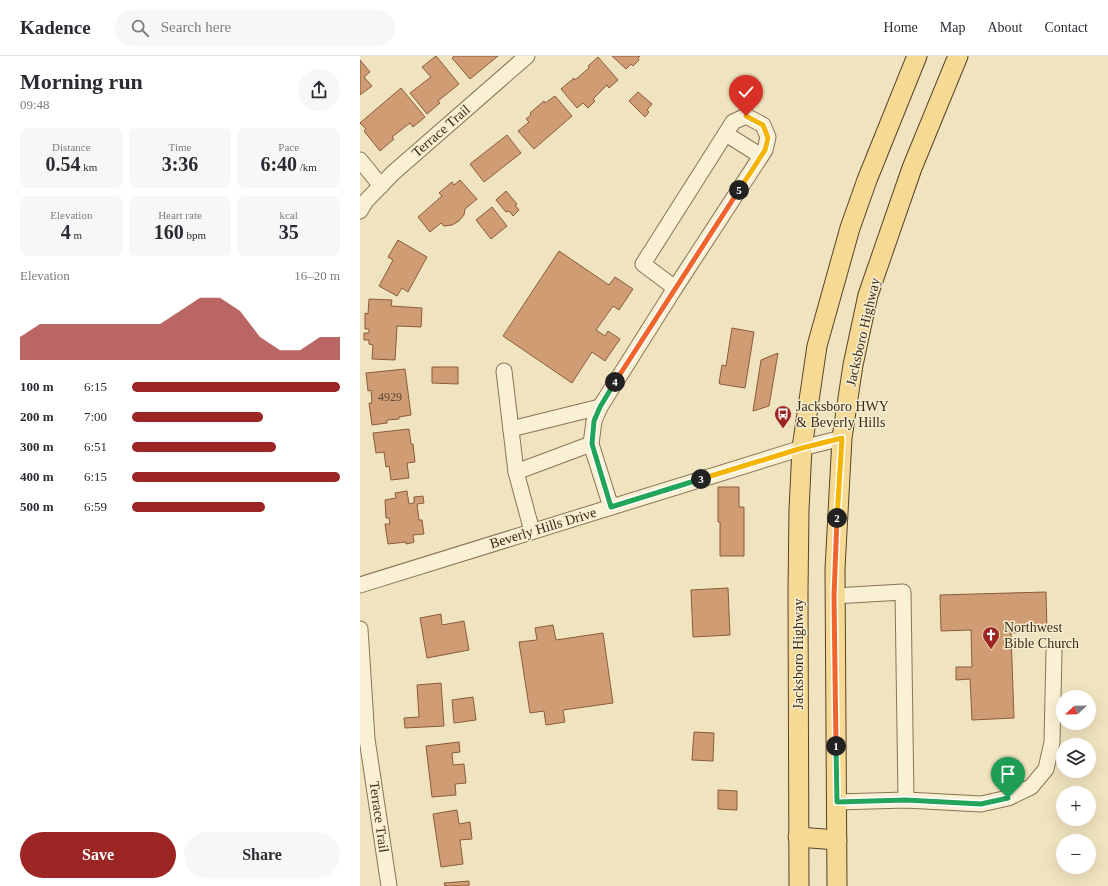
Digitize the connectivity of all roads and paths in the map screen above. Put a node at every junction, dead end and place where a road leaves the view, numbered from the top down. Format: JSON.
{"nodes":[{"id":1,"x":527,"y":56,"type":"edge"},
{"id":2,"x":917,"y":56,"type":"edge"},
{"id":3,"x":958,"y":56,"type":"edge"},
{"id":4,"x":726,"y":134,"type":"junction"},
{"id":5,"x":761,"y":156,"type":"junction"},
{"id":6,"x":360,"y":160,"type":"edge"},
{"id":7,"x":381,"y":186,"type":"junction"},
{"id":8,"x":360,"y":212,"type":"edge"},
{"id":9,"x":675,"y":288,"type":"junction"},
{"id":10,"x":504,"y":371,"type":"dead end"},
{"id":11,"x":600,"y":407,"type":"junction"},
{"id":12,"x":511,"y":429,"type":"junction"},
{"id":13,"x":842,"y":438,"type":"junction"},
{"id":14,"x":592,"y":444,"type":"junction"},
{"id":15,"x":802,"y":448,"type":"junction"},
{"id":16,"x":516,"y":472,"type":"junction"},
{"id":17,"x":611,"y":507,"type":"junction"},
{"id":18,"x":532,"y":531,"type":"junction"},
{"id":19,"x":360,"y":585,"type":"edge"},
{"id":20,"x":834,"y":596,"type":"junction"},
{"id":21,"x":360,"y":629,"type":"edge"},
{"id":22,"x":1054,"y":652,"type":"dead end"},
{"id":23,"x":906,"y":800,"type":"junction"},
{"id":24,"x":837,"y":802,"type":"junction"},
{"id":25,"x":798,"y":837,"type":"junction"},
{"id":26,"x":837,"y":840,"type":"junction"},
{"id":27,"x":389,"y":886,"type":"edge"},
{"id":28,"x":799,"y":886,"type":"edge"},
{"id":29,"x":837,"y":886,"type":"edge"}],
"edges":[{"from":1,"to":7,"type":"street","name":"Terrace Trail"},
{"from":2,"to":15,"type":"main road","name":"Jacksboro Highway"},
{"from":3,"to":13,"type":"main road","name":"Jacksboro Highway"},
{"from":4,"to":5,"type":"street"},
{"from":4,"to":5,"type":"street"},
{"from":4,"to":9,"type":"street"},
{"from":5,"to":9,"type":"street"},
{"from":6,"to":7,"type":"street"},
{"from":7,"to":8,"type":"street","name":"Terrace Trail"},
{"from":9,"to":11,"type":"street"},
{"from":10,"to":12,"type":"street"},
{"from":11,"to":12,"type":"street"},
{"from":11,"to":14,"type":"street"},
{"from":12,"to":16,"type":"street"},
{"from":13,"to":15,"type":"street","name":"Beverly Hills Drive"},
{"from":13,"to":20,"type":"main road","name":"Jacksboro Highway"},
{"from":14,"to":16,"type":"street"},
{"from":14,"to":17,"type":"street"},
{"from":15,"to":17,"type":"street","name":"Beverly Hills Drive"},
{"from":15,"to":25,"type":"main road","name":"Jacksboro Highway"},
{"from":16,"to":18,"type":"street"},
{"from":17,"to":18,"type":"street","name":"Beverly Hills Drive"},
{"from":18,"to":19,"type":"street","name":"Beverly Hills Drive"},
{"from":20,"to":23,"type":"street"},
{"from":20,"to":24,"type":"main road","name":"Jacksboro Highway"},
{"from":21,"to":27,"type":"street","name":"Terrace Trail"},
{"from":22,"to":23,"type":"street"},
{"from":23,"to":24,"type":"street"},
{"from":24,"to":26,"type":"main road","name":"Jacksboro Highway"},
{"from":25,"to":26,"type":"main road"},
{"from":25,"to":28,"type":"main road","name":"Jacksboro Highway"},
{"from":26,"to":29,"type":"main road","name":"Jacksboro Highway"}]}
